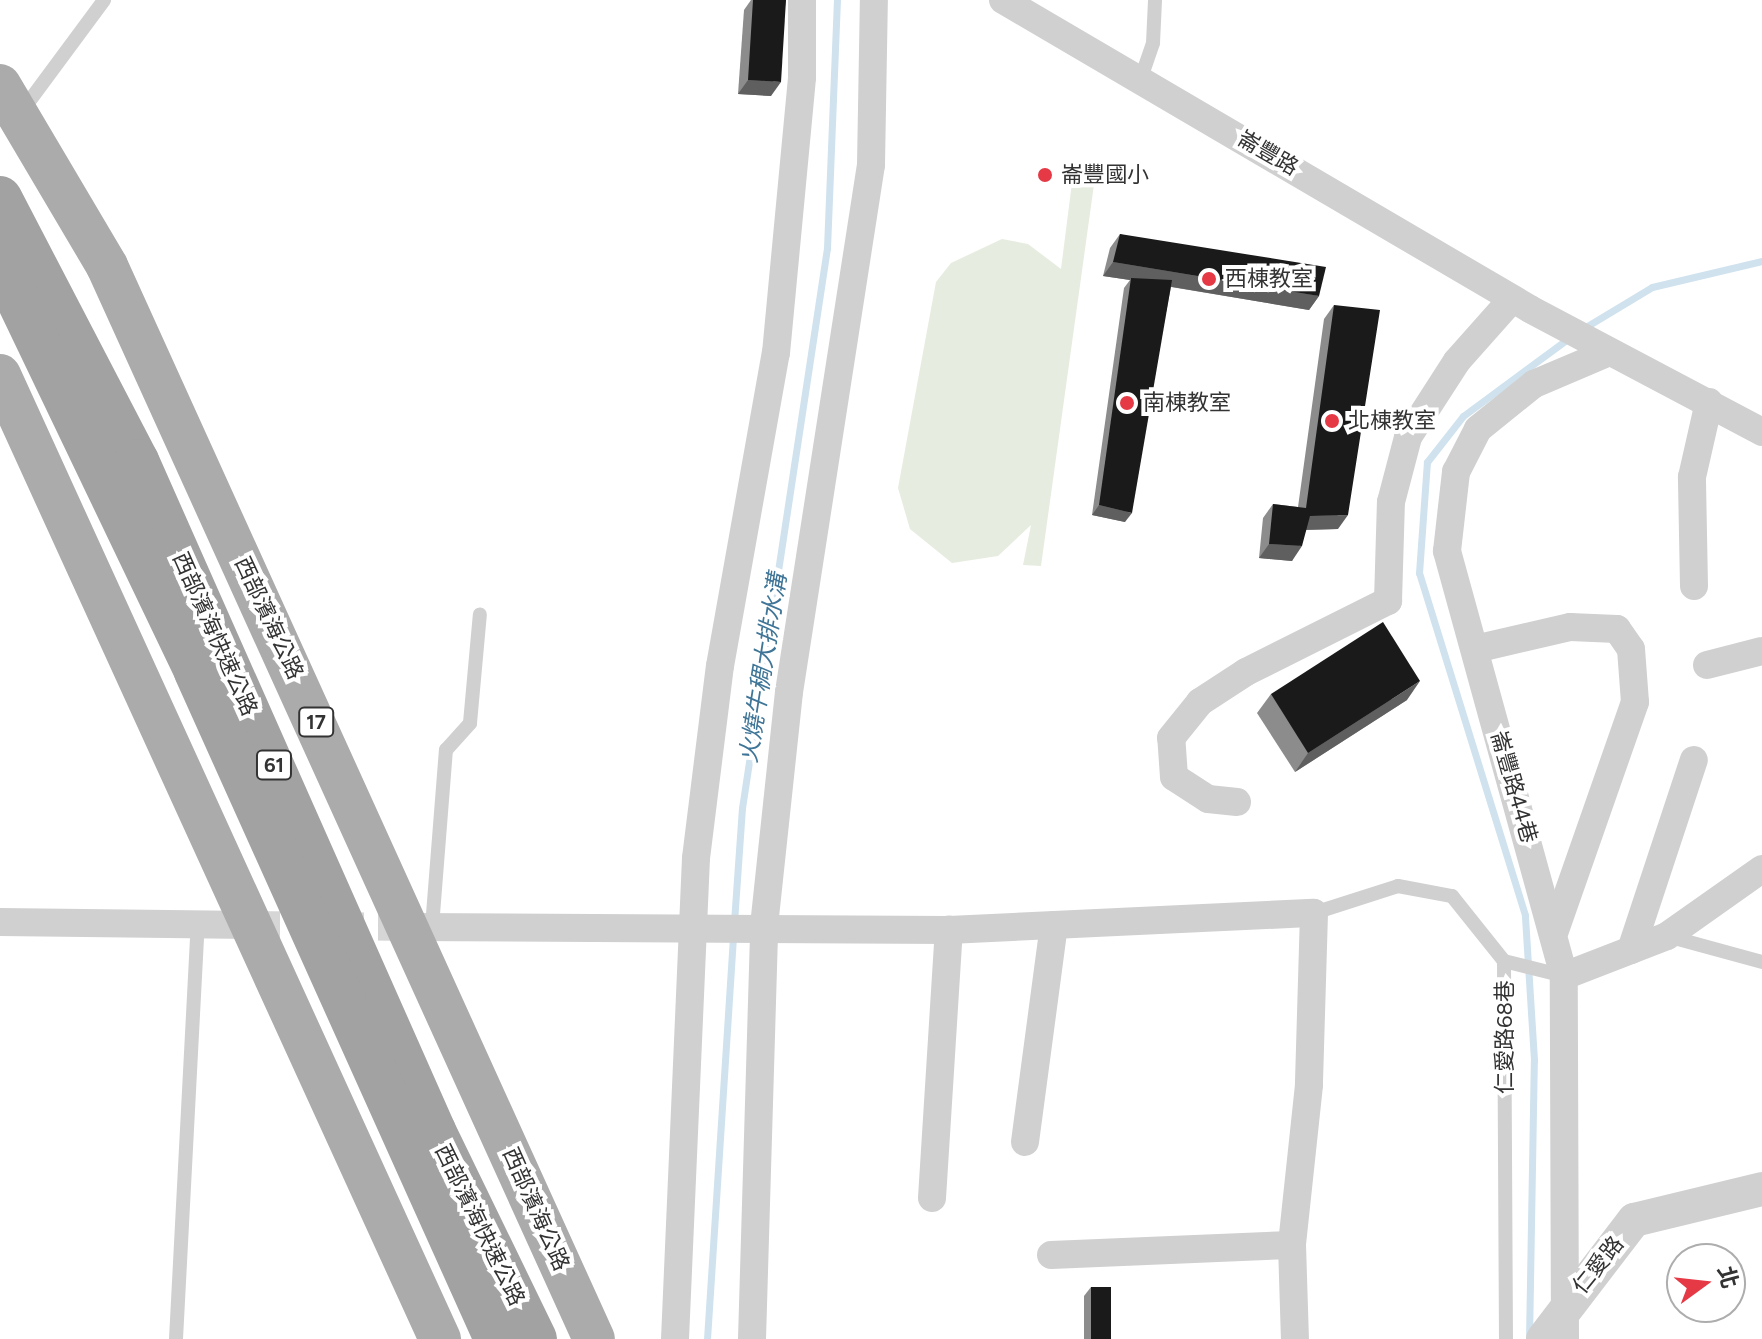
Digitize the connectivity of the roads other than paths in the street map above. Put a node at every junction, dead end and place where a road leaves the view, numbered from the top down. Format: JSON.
{"nodes":[{"id":1,"x":104,"y":0,"type":"edge"},
{"id":2,"x":802,"y":0,"type":"edge"},
{"id":3,"x":874,"y":0,"type":"edge"},
{"id":4,"x":1003,"y":0,"type":"edge"},
{"id":5,"x":1155,"y":0,"type":"edge"},
{"id":6,"x":1140,"y":81,"type":"junction"},
{"id":7,"x":10,"y":99,"type":"edge"},
{"id":8,"x":0,"y":198,"type":"edge"},
{"id":9,"x":0,"y":262,"type":"edge"},
{"id":10,"x":1521,"y":304,"type":"junction"},
{"id":11,"x":1600,"y":349,"type":"junction"},
{"id":12,"x":0,"y":375,"type":"edge"},
{"id":13,"x":1709,"y":402,"type":"junction"},
{"id":14,"x":1762,"y":432,"type":"edge"},
{"id":15,"x":1694,"y":586,"type":"dead end"},
{"id":16,"x":480,"y":614,"type":"dead end"},
{"id":17,"x":1475,"y":649,"type":"junction"},
{"id":18,"x":1762,"y":651,"type":"edge"},
{"id":19,"x":1707,"y":665,"type":"dead end"},
{"id":20,"x":1694,"y":760,"type":"dead end"},
{"id":21,"x":1237,"y":802,"type":"dead end"},
{"id":22,"x":1762,"y":869,"type":"edge"},
{"id":23,"x":1314,"y":913,"type":"junction"},
{"id":24,"x":0,"y":922,"type":"edge"},
{"id":25,"x":198,"y":924,"type":"junction"},
{"id":26,"x":252,"y":925,"type":"junction"},
{"id":27,"x":1054,"y":925,"type":"junction"},
{"id":28,"x":764,"y":926,"type":"junction"},
{"id":29,"x":421,"y":927,"type":"junction"},
{"id":30,"x":692,"y":927,"type":"junction"},
{"id":31,"x":949,"y":930,"type":"junction"},
{"id":32,"x":1555,"y":930,"type":"junction"},
{"id":33,"x":1667,"y":936,"type":"junction"},
{"id":34,"x":1631,"y":950,"type":"junction"},
{"id":35,"x":1504,"y":961,"type":"junction"},
{"id":36,"x":1762,"y":962,"type":"edge"},
{"id":37,"x":1564,"y":976,"type":"junction"},
{"id":38,"x":1025,"y":1142,"type":"dead end"},
{"id":39,"x":1762,"y":1189,"type":"edge"},
{"id":40,"x":932,"y":1198,"type":"dead end"},
{"id":41,"x":1292,"y":1245,"type":"junction"},
{"id":42,"x":1051,"y":1255,"type":"dead end"},
{"id":43,"x":1566,"y":1305,"type":"junction"},
{"id":44,"x":176,"y":1339,"type":"edge"},
{"id":45,"x":440,"y":1339,"type":"edge"},
{"id":46,"x":496,"y":1339,"type":"edge"},
{"id":47,"x":535,"y":1339,"type":"edge"},
{"id":48,"x":594,"y":1339,"type":"edge"},
{"id":49,"x":675,"y":1339,"type":"edge"},
{"id":50,"x":752,"y":1339,"type":"edge"},
{"id":51,"x":1295,"y":1339,"type":"edge"},
{"id":52,"x":1506,"y":1339,"type":"edge"},
{"id":53,"x":1543,"y":1339,"type":"edge"},
{"id":54,"x":1565,"y":1339,"type":"edge"}],
"edges":[{"from":1,"to":7,"type":"lane"},
{"from":2,"to":30,"type":"street"},
{"from":3,"to":28,"type":"street"},
{"from":4,"to":6,"type":"street","name":"崙豐路"},
{"from":5,"to":6,"type":"lane"},
{"from":6,"to":10,"type":"street","name":"崙豐路"},
{"from":7,"to":29,"type":"main road","name":"西部濱海公路","number":"17"},
{"from":8,"to":47,"type":"highway","name":"西部濱海快速公路","number":"61"},
{"from":9,"to":46,"type":"highway","name":"西部濱海快速公路","number":"61"},
{"from":10,"to":11,"type":"street","name":"崙豐路"},
{"from":10,"to":21,"type":"street"},
{"from":11,"to":13,"type":"street"},
{"from":11,"to":17,"type":"street","name":"崙豐路44巷"},
{"from":12,"to":26,"type":"main road"},
{"from":13,"to":14,"type":"street"},
{"from":13,"to":15,"type":"street"},
{"from":16,"to":29,"type":"lane"},
{"from":17,"to":32,"type":"street","name":"崙豐路44巷"},
{"from":17,"to":32,"type":"street"},
{"from":18,"to":19,"type":"street"},
{"from":20,"to":34,"type":"street"},
{"from":22,"to":33,"type":"street"},
{"from":23,"to":27,"type":"street"},
{"from":23,"to":35,"type":"lane","name":"仁愛路68巷"},
{"from":23,"to":41,"type":"street"},
{"from":24,"to":25,"type":"street"},
{"from":25,"to":26,"type":"street"},
{"from":25,"to":44,"type":"lane"},
{"from":26,"to":45,"type":"main road"},
{"from":27,"to":31,"type":"street"},
{"from":27,"to":38,"type":"street"},
{"from":28,"to":30,"type":"street"},
{"from":28,"to":31,"type":"street"},
{"from":28,"to":50,"type":"street"},
{"from":29,"to":30,"type":"street"},
{"from":29,"to":48,"type":"main road","name":"西部濱海公路","number":"17"},
{"from":30,"to":49,"type":"street"},
{"from":31,"to":40,"type":"street"},
{"from":32,"to":37,"type":"street","name":"崙豐路44巷"},
{"from":33,"to":34,"type":"street"},
{"from":33,"to":36,"type":"lane"},
{"from":34,"to":37,"type":"street"},
{"from":35,"to":37,"type":"lane"},
{"from":35,"to":52,"type":"lane","name":"仁愛路68巷"},
{"from":37,"to":43,"type":"street","name":"崙豐路44巷"},
{"from":39,"to":43,"type":"street","name":"仁愛路"},
{"from":41,"to":42,"type":"street"},
{"from":41,"to":51,"type":"street"},
{"from":43,"to":53,"type":"street","name":"仁愛路"},
{"from":43,"to":54,"type":"street","name":"崙豐路44巷"}]}
